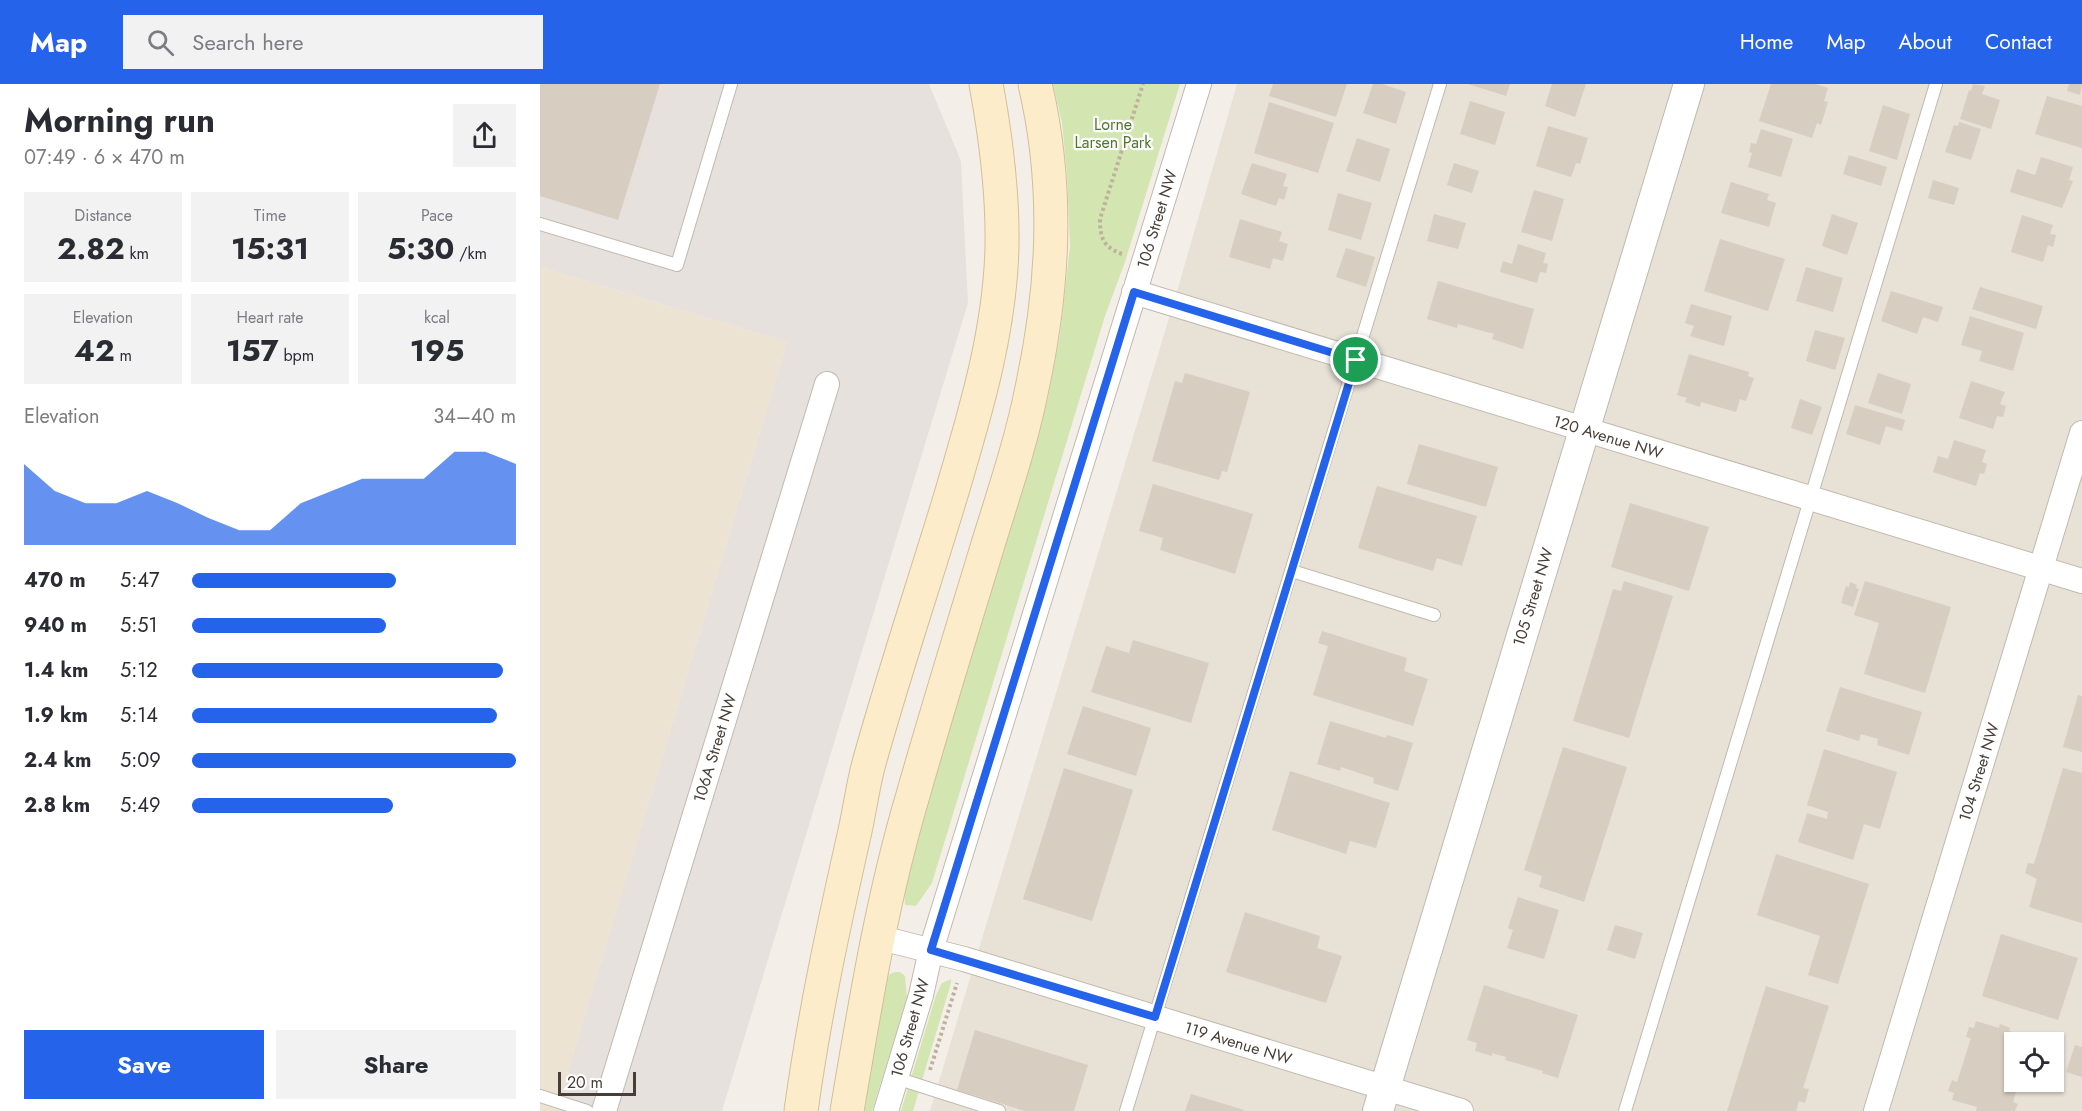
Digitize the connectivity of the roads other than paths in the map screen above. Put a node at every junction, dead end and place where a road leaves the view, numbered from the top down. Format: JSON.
{"nodes":[{"id":1,"x":731,"y":84,"type":"edge"},
{"id":2,"x":986,"y":84,"type":"edge"},
{"id":3,"x":1035,"y":84,"type":"edge"},
{"id":4,"x":1199,"y":84,"type":"edge"},
{"id":5,"x":1440,"y":84,"type":"edge"},
{"id":6,"x":1689,"y":84,"type":"edge"},
{"id":7,"x":1936,"y":84,"type":"edge"},
{"id":8,"x":540,"y":224,"type":"edge"},
{"id":9,"x":1134,"y":292,"type":"junction"},
{"id":10,"x":1356,"y":360,"type":"junction"},
{"id":11,"x":827,"y":384,"type":"dead end"},
{"id":12,"x":1584,"y":429,"type":"junction"},
{"id":13,"x":2082,"y":433,"type":"edge"},
{"id":14,"x":1810,"y":498,"type":"junction"},
{"id":15,"x":2041,"y":568,"type":"junction"},
{"id":16,"x":1292,"y":571,"type":"junction"},
{"id":17,"x":2082,"y":581,"type":"edge"},
{"id":18,"x":1434,"y":615,"type":"dead end"},
{"id":19,"x":877,"y":937,"type":"junction"},
{"id":20,"x":931,"y":950,"type":"junction"},
{"id":21,"x":1155,"y":1017,"type":"junction"},
{"id":22,"x":896,"y":1078,"type":"junction"},
{"id":23,"x":540,"y":1096,"type":"edge"},
{"id":24,"x":1381,"y":1099,"type":"edge"},
{"id":25,"x":587,"y":1111,"type":"edge"},
{"id":26,"x":604,"y":1111,"type":"edge"},
{"id":27,"x":801,"y":1111,"type":"edge"},
{"id":28,"x":847,"y":1111,"type":"edge"},
{"id":29,"x":886,"y":1111,"type":"edge"},
{"id":30,"x":999,"y":1111,"type":"edge"},
{"id":31,"x":1126,"y":1111,"type":"edge"},
{"id":32,"x":1461,"y":1111,"type":"edge"},
{"id":33,"x":1625,"y":1111,"type":"edge"},
{"id":34,"x":1876,"y":1111,"type":"edge"}],
"edges":[{"from":1,"to":8,"type":"lane"},
{"from":2,"to":27,"type":"main road"},
{"from":3,"to":19,"type":"main road"},
{"from":4,"to":9,"type":"street","name":"106 Street NW"},
{"from":5,"to":10,"type":"lane"},
{"from":6,"to":12,"type":"street","name":"105 Street NW"},
{"from":7,"to":14,"type":"lane"},
{"from":9,"to":10,"type":"street","name":"120 Avenue NW"},
{"from":9,"to":20,"type":"street","name":"106 Street NW"},
{"from":10,"to":12,"type":"street","name":"120 Avenue NW"},
{"from":10,"to":16,"type":"lane"},
{"from":11,"to":26,"type":"street","name":"106A Street NW"},
{"from":12,"to":14,"type":"street","name":"120 Avenue NW"},
{"from":12,"to":24,"type":"street","name":"105 Street NW"},
{"from":13,"to":15,"type":"street","name":"104 Street NW"},
{"from":14,"to":15,"type":"street","name":"120 Avenue NW"},
{"from":14,"to":33,"type":"lane"},
{"from":15,"to":17,"type":"street","name":"120 Avenue NW"},
{"from":15,"to":34,"type":"street","name":"104 Street NW"},
{"from":16,"to":18,"type":"lane"},
{"from":16,"to":21,"type":"lane"},
{"from":19,"to":20,"type":"street","name":"119 Avenue NW"},
{"from":19,"to":28,"type":"main road"},
{"from":20,"to":21,"type":"street","name":"119 Avenue NW"},
{"from":20,"to":22,"type":"street","name":"106 Street NW"},
{"from":21,"to":24,"type":"street","name":"119 Avenue NW"},
{"from":21,"to":31,"type":"lane"},
{"from":22,"to":29,"type":"street","name":"106 Street NW"},
{"from":22,"to":30,"type":"lane"},
{"from":23,"to":25,"type":"lane"},
{"from":24,"to":32,"type":"street","name":"119 Avenue NW"}]}
